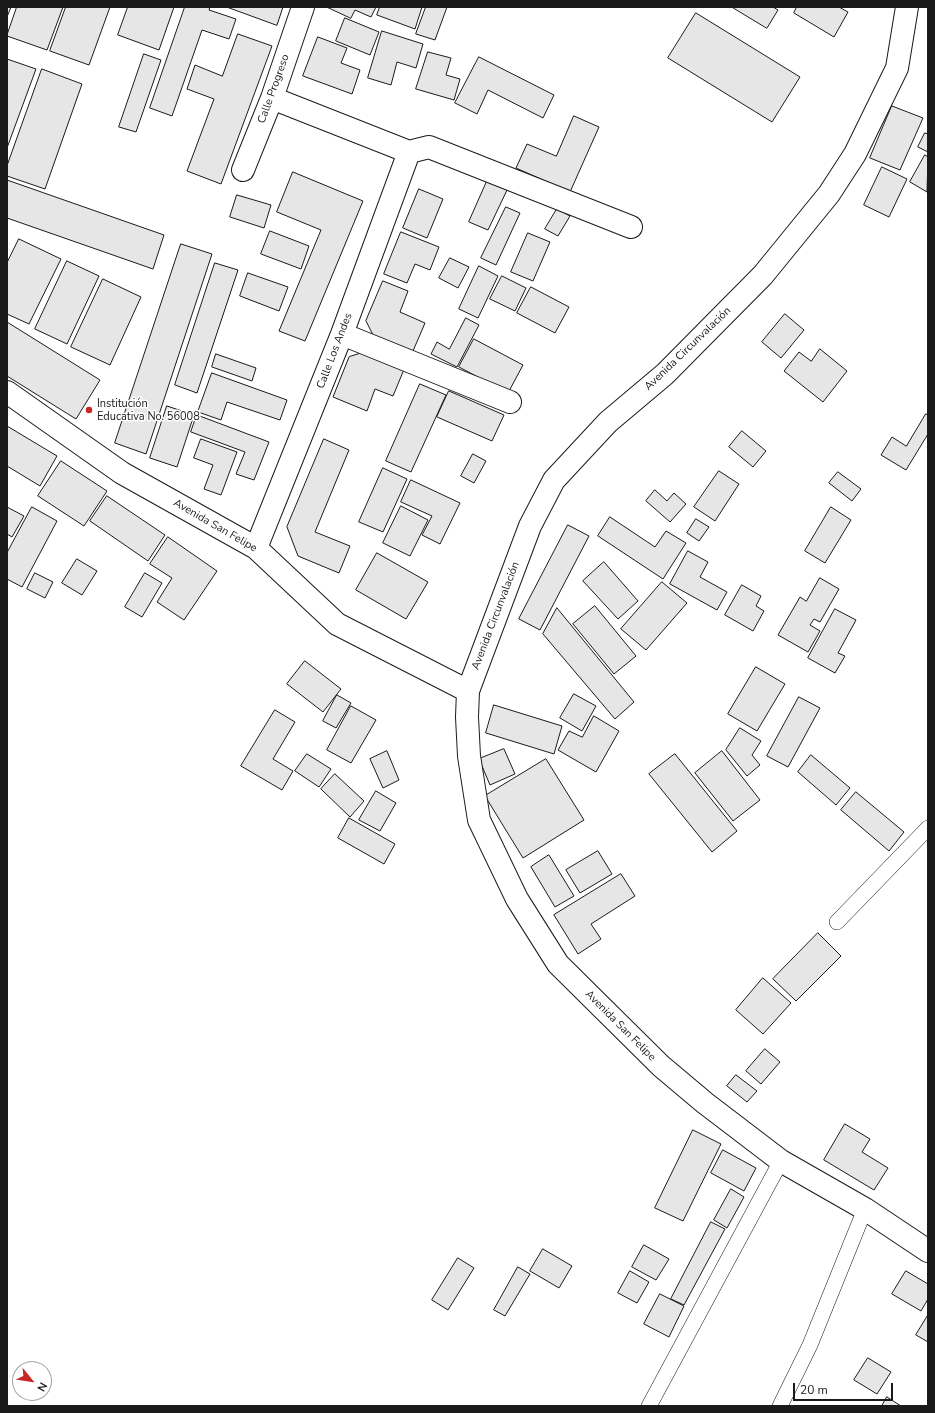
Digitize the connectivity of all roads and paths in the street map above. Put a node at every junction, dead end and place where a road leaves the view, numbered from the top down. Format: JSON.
{"nodes":[{"id":1,"x":303,"y":7,"type":"edge"},
{"id":2,"x":907,"y":7,"type":"edge"},
{"id":3,"x":272,"y":98,"type":"junction"},
{"id":4,"x":409,"y":152,"type":"junction"},
{"id":5,"x":243,"y":170,"type":"dead end"},
{"id":6,"x":631,"y":228,"type":"dead end"},
{"id":7,"x":342,"y":334,"type":"junction"},
{"id":8,"x":7,"y":392,"type":"edge"},
{"id":9,"x":510,"y":402,"type":"dead end"},
{"id":10,"x":256,"y":548,"type":"junction"},
{"id":11,"x":468,"y":691,"type":"junction"},
{"id":12,"x":928,"y":828,"type":"edge"},
{"id":13,"x":837,"y":922,"type":"dead end"},
{"id":14,"x":781,"y":1161,"type":"junction"},
{"id":15,"x":865,"y":1209,"type":"junction"},
{"id":16,"x":928,"y":1251,"type":"edge"},
{"id":17,"x":648,"y":1406,"type":"edge"},
{"id":18,"x":780,"y":1406,"type":"edge"}],
"edges":[{"from":1,"to":3,"type":"street","name":"Calle Progreso"},
{"from":2,"to":11,"type":"street","name":"Avenida Circunvalación"},
{"from":3,"to":4,"type":"street"},
{"from":3,"to":5,"type":"street","name":"Calle Progreso"},
{"from":4,"to":6,"type":"street"},
{"from":4,"to":7,"type":"street","name":"Calle Los Andes"},
{"from":7,"to":9,"type":"street"},
{"from":7,"to":10,"type":"street","name":"Calle Los Andes"},
{"from":8,"to":10,"type":"street","name":"Avenida San Felipe"},
{"from":10,"to":11,"type":"street","name":"Avenida San Felipe"},
{"from":11,"to":14,"type":"street","name":"Avenida San Felipe"},
{"from":12,"to":13,"type":"lane"},
{"from":14,"to":15,"type":"street","name":"Avenida San Felipe"},
{"from":14,"to":17,"type":"lane"},
{"from":15,"to":16,"type":"street","name":"Avenida San Felipe"},
{"from":15,"to":18,"type":"lane"}]}
